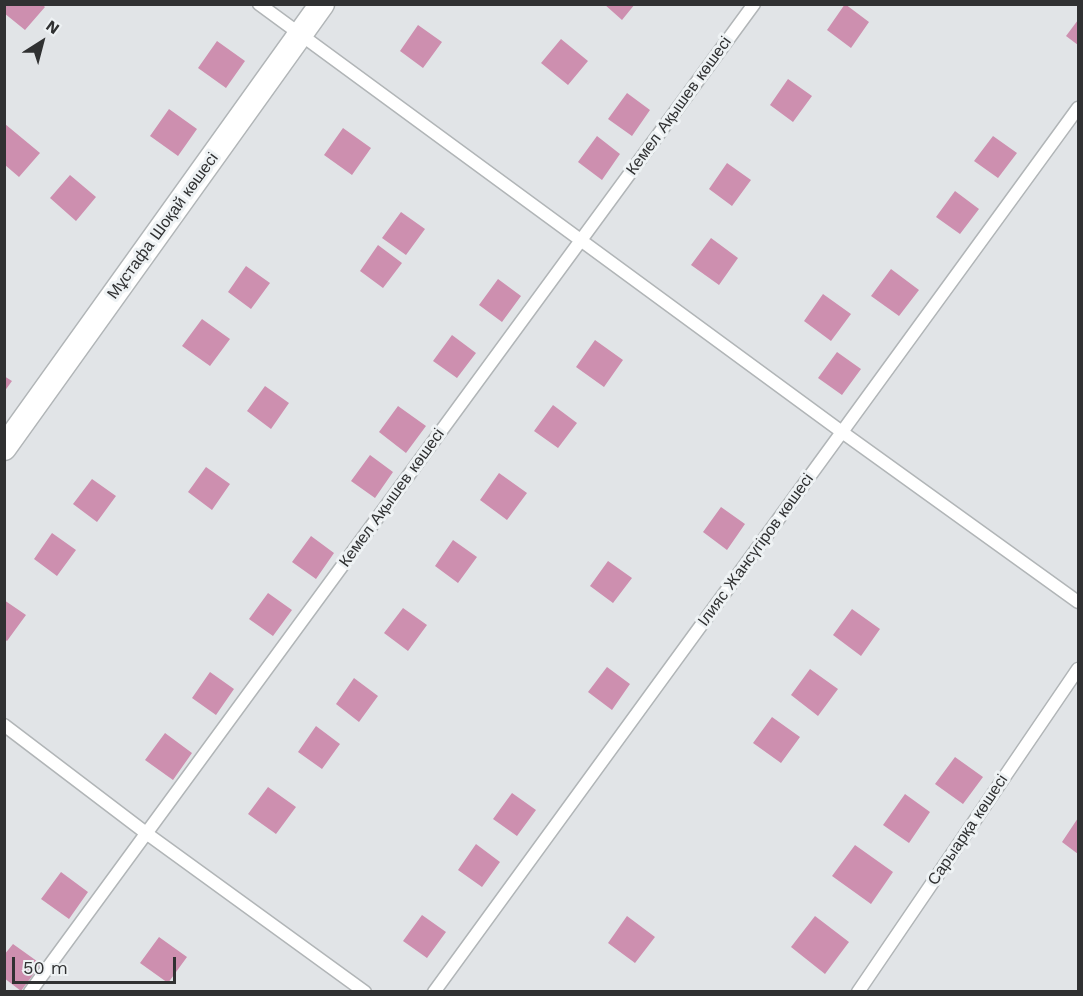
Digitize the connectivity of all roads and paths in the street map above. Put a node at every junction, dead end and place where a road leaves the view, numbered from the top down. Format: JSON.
{"nodes":[{"id":1,"x":259,"y":4,"type":"edge"},
{"id":2,"x":322,"y":4,"type":"edge"},
{"id":3,"x":754,"y":4,"type":"edge"},
{"id":4,"x":300,"y":34,"type":"junction"},
{"id":5,"x":1078,"y":108,"type":"edge"},
{"id":6,"x":581,"y":240,"type":"junction"},
{"id":7,"x":842,"y":432,"type":"junction"},
{"id":8,"x":4,"y":448,"type":"edge"},
{"id":9,"x":1078,"y":602,"type":"edge"},
{"id":10,"x":1078,"y":669,"type":"edge"},
{"id":11,"x":4,"y":725,"type":"edge"},
{"id":12,"x":146,"y":833,"type":"junction"},
{"id":13,"x":30,"y":992,"type":"edge"},
{"id":14,"x":365,"y":992,"type":"edge"},
{"id":15,"x":434,"y":992,"type":"edge"},
{"id":16,"x":858,"y":992,"type":"edge"}],
"edges":[{"from":1,"to":4,"type":"lane"},
{"from":2,"to":4,"type":"street","name":"Мұстафа Шоқай көшесі"},
{"from":3,"to":6,"type":"lane","name":"Кемел Ақышев көшесі"},
{"from":4,"to":6,"type":"lane"},
{"from":4,"to":8,"type":"street","name":"Мұстафа Шоқай көшесі"},
{"from":5,"to":7,"type":"lane","name":"Ілияс Жансүгіров көшесі"},
{"from":6,"to":7,"type":"lane"},
{"from":6,"to":12,"type":"lane","name":"Кемел Ақышев көшесі"},
{"from":7,"to":9,"type":"lane"},
{"from":7,"to":15,"type":"lane","name":"Ілияс Жансүгіров көшесі"},
{"from":10,"to":16,"type":"lane","name":"Сарыарқа көшесі"},
{"from":11,"to":12,"type":"lane"},
{"from":12,"to":13,"type":"lane","name":"Кемел Ақышев көшесі"},
{"from":12,"to":14,"type":"lane"}]}
